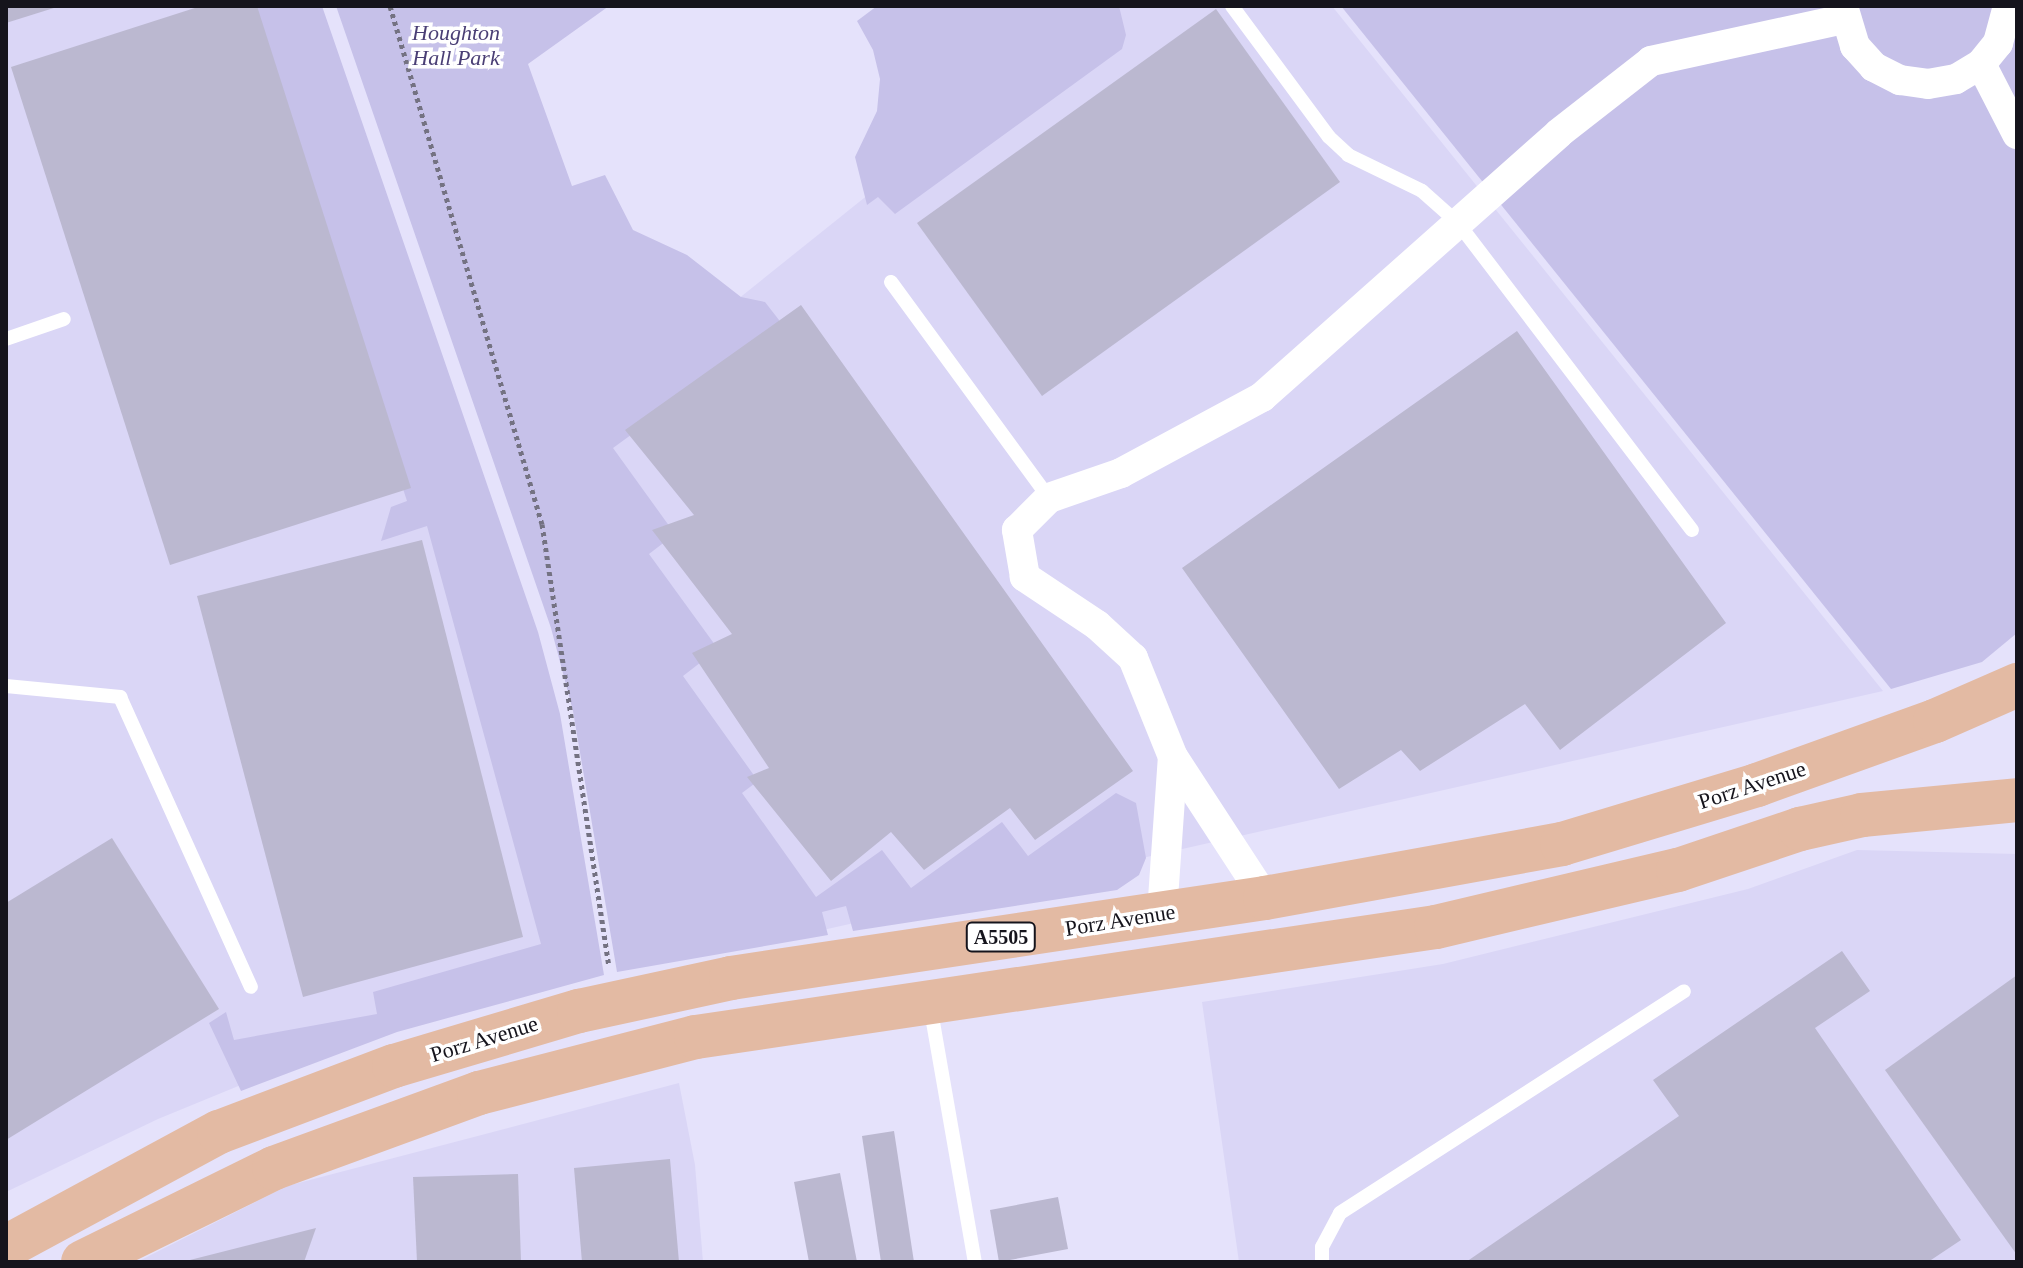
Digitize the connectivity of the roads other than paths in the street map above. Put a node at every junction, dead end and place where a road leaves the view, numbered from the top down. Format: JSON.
{"nodes":[{"id":1,"x":1232,"y":6,"type":"edge"},
{"id":2,"x":2008,"y":6,"type":"edge"},
{"id":3,"x":1844,"y":12,"type":"edge"},
{"id":4,"x":1981,"y":64,"type":"junction"},
{"id":5,"x":2017,"y":134,"type":"edge"},
{"id":6,"x":1458,"y":223,"type":"junction"},
{"id":7,"x":891,"y":282,"type":"dead end"},
{"id":8,"x":64,"y":319,"type":"dead end"},
{"id":9,"x":6,"y":339,"type":"edge"},
{"id":10,"x":1049,"y":498,"type":"junction"},
{"id":11,"x":1692,"y":530,"type":"dead end"},
{"id":12,"x":2017,"y":685,"type":"edge"},
{"id":13,"x":6,"y":686,"type":"edge"},
{"id":14,"x":1173,"y":757,"type":"junction"},
{"id":15,"x":2017,"y":800,"type":"edge"},
{"id":16,"x":1265,"y":898,"type":"junction"},
{"id":17,"x":1162,"y":913,"type":"junction"},
{"id":18,"x":251,"y":987,"type":"dead end"},
{"id":19,"x":1684,"y":991,"type":"dead end"},
{"id":20,"x":930,"y":1005,"type":"junction"},
{"id":21,"x":6,"y":1247,"type":"edge"},
{"id":22,"x":83,"y":1262,"type":"edge"},
{"id":23,"x":975,"y":1262,"type":"edge"},
{"id":24,"x":1322,"y":1262,"type":"edge"}],
"edges":[{"from":1,"to":6,"type":"lane"},
{"from":2,"to":4,"type":"street"},
{"from":3,"to":4,"type":"street"},
{"from":3,"to":6,"type":"street"},
{"from":4,"to":5,"type":"street"},
{"from":6,"to":10,"type":"street"},
{"from":6,"to":11,"type":"lane"},
{"from":7,"to":10,"type":"lane"},
{"from":8,"to":9,"type":"lane"},
{"from":10,"to":14,"type":"street"},
{"from":12,"to":16,"type":"main road","name":"Porz Avenue","number":"A5505"},
{"from":13,"to":18,"type":"lane"},
{"from":14,"to":16,"type":"street"},
{"from":14,"to":17,"type":"street"},
{"from":15,"to":20,"type":"main road"},
{"from":16,"to":17,"type":"main road","name":"Porz Avenue","number":"A5505"},
{"from":17,"to":21,"type":"main road","name":"Porz Avenue","number":"A5505"},
{"from":19,"to":24,"type":"lane"},
{"from":20,"to":22,"type":"main road"},
{"from":20,"to":23,"type":"lane"}]}
